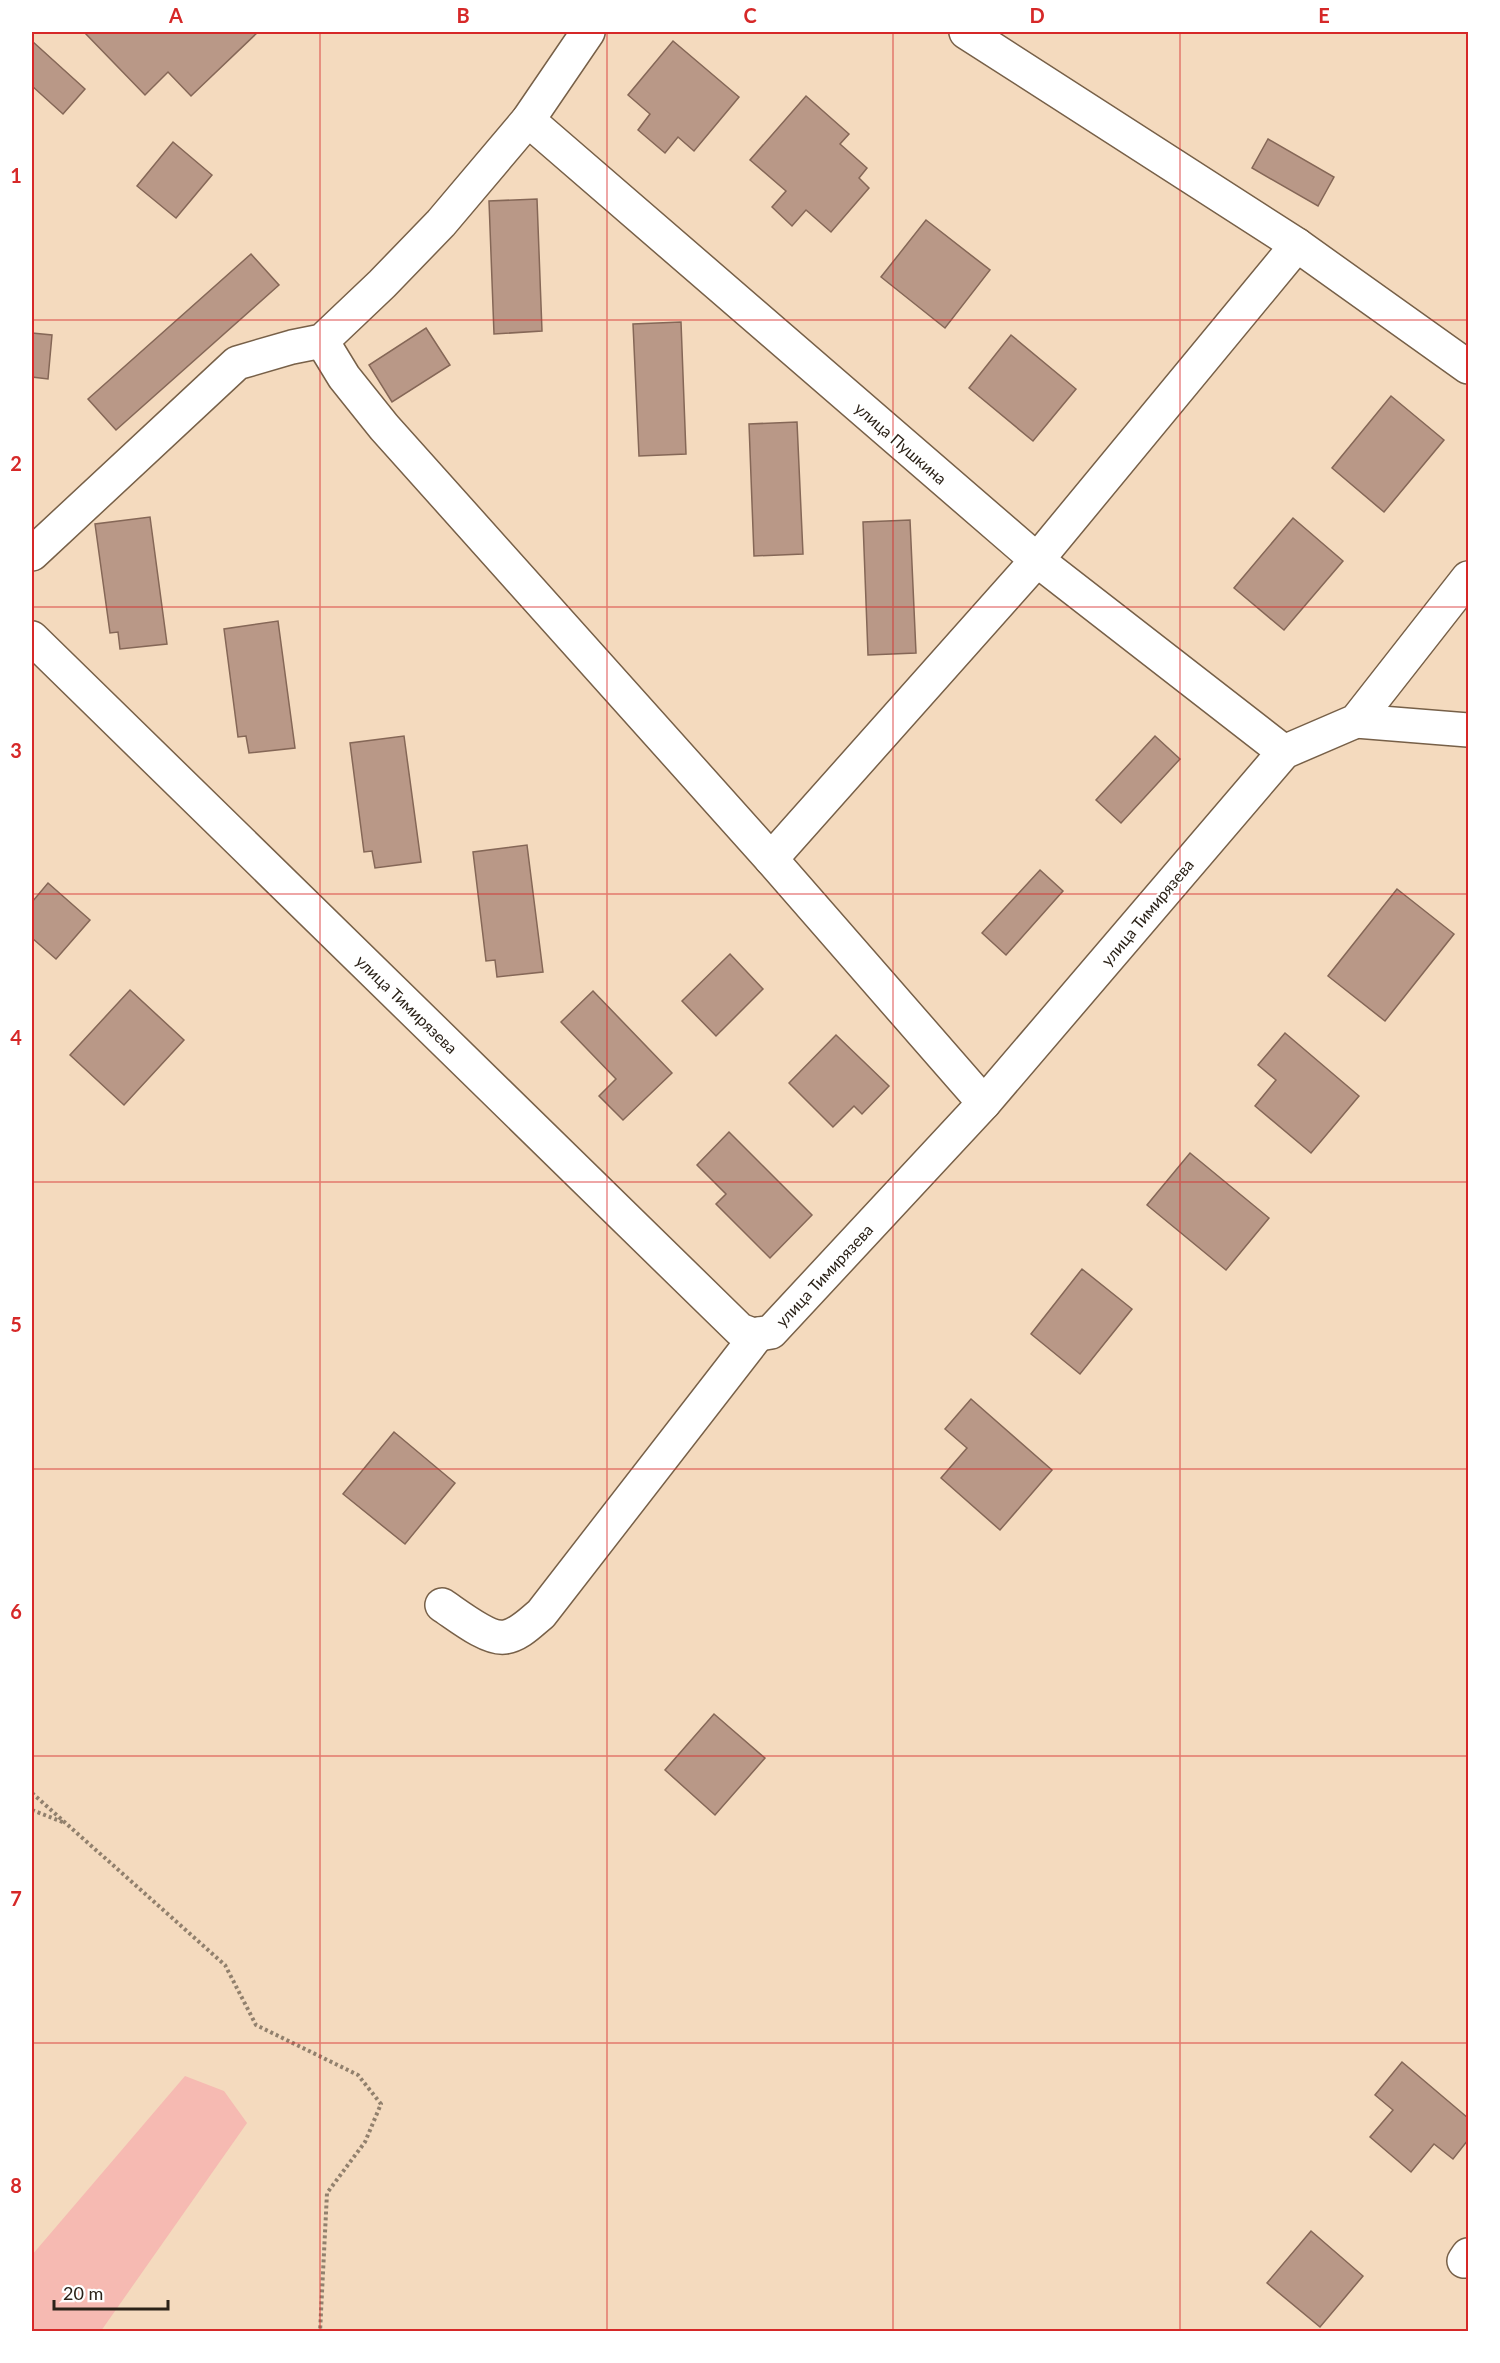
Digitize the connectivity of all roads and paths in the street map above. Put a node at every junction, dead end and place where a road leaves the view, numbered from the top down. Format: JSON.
{"nodes":[{"id":1,"x":588,"y":32,"type":"edge"},
{"id":2,"x":966,"y":32,"type":"edge"},
{"id":3,"x":528,"y":120,"type":"junction"},
{"id":4,"x":1298,"y":245,"type":"junction"},
{"id":5,"x":322,"y":341,"type":"junction"},
{"id":6,"x":1468,"y":367,"type":"edge"},
{"id":7,"x":32,"y":554,"type":"edge"},
{"id":8,"x":1037,"y":560,"type":"junction"},
{"id":9,"x":1468,"y":578,"type":"edge"},
{"id":10,"x":32,"y":638,"type":"edge"},
{"id":11,"x":1356,"y":721,"type":"junction"},
{"id":12,"x":1468,"y":730,"type":"edge"},
{"id":13,"x":1284,"y":752,"type":"junction"},
{"id":14,"x":771,"y":860,"type":"junction"},
{"id":15,"x":984,"y":1103,"type":"junction"},
{"id":16,"x":758,"y":1334,"type":"junction"},
{"id":17,"x":442,"y":1605,"type":"dead end"},
{"id":18,"x":32,"y":1792,"type":"edge"},
{"id":19,"x":32,"y":1810,"type":"edge"},
{"id":20,"x":68,"y":1825,"type":"junction"},
{"id":21,"x":320,"y":2331,"type":"edge"}],
"edges":[{"from":1,"to":3,"type":"street"},
{"from":2,"to":4,"type":"street"},
{"from":3,"to":5,"type":"street"},
{"from":3,"to":8,"type":"street","name":"улица Пушкина"},
{"from":4,"to":6,"type":"street"},
{"from":4,"to":8,"type":"street"},
{"from":5,"to":7,"type":"street"},
{"from":5,"to":14,"type":"street"},
{"from":8,"to":13,"type":"street","name":"улица Пушкина"},
{"from":8,"to":14,"type":"street"},
{"from":9,"to":11,"type":"street","name":"улица Тимирязева"},
{"from":10,"to":16,"type":"street","name":"улица Тимирязева"},
{"from":11,"to":12,"type":"street"},
{"from":11,"to":13,"type":"street","name":"улица Тимирязева"},
{"from":13,"to":15,"type":"street","name":"улица Тимирязева"},
{"from":14,"to":15,"type":"street"},
{"from":15,"to":16,"type":"street","name":"улица Тимирязева"},
{"from":16,"to":17,"type":"street"},
{"from":18,"to":20,"type":"path"},
{"from":19,"to":20,"type":"path"},
{"from":20,"to":21,"type":"path"}]}
